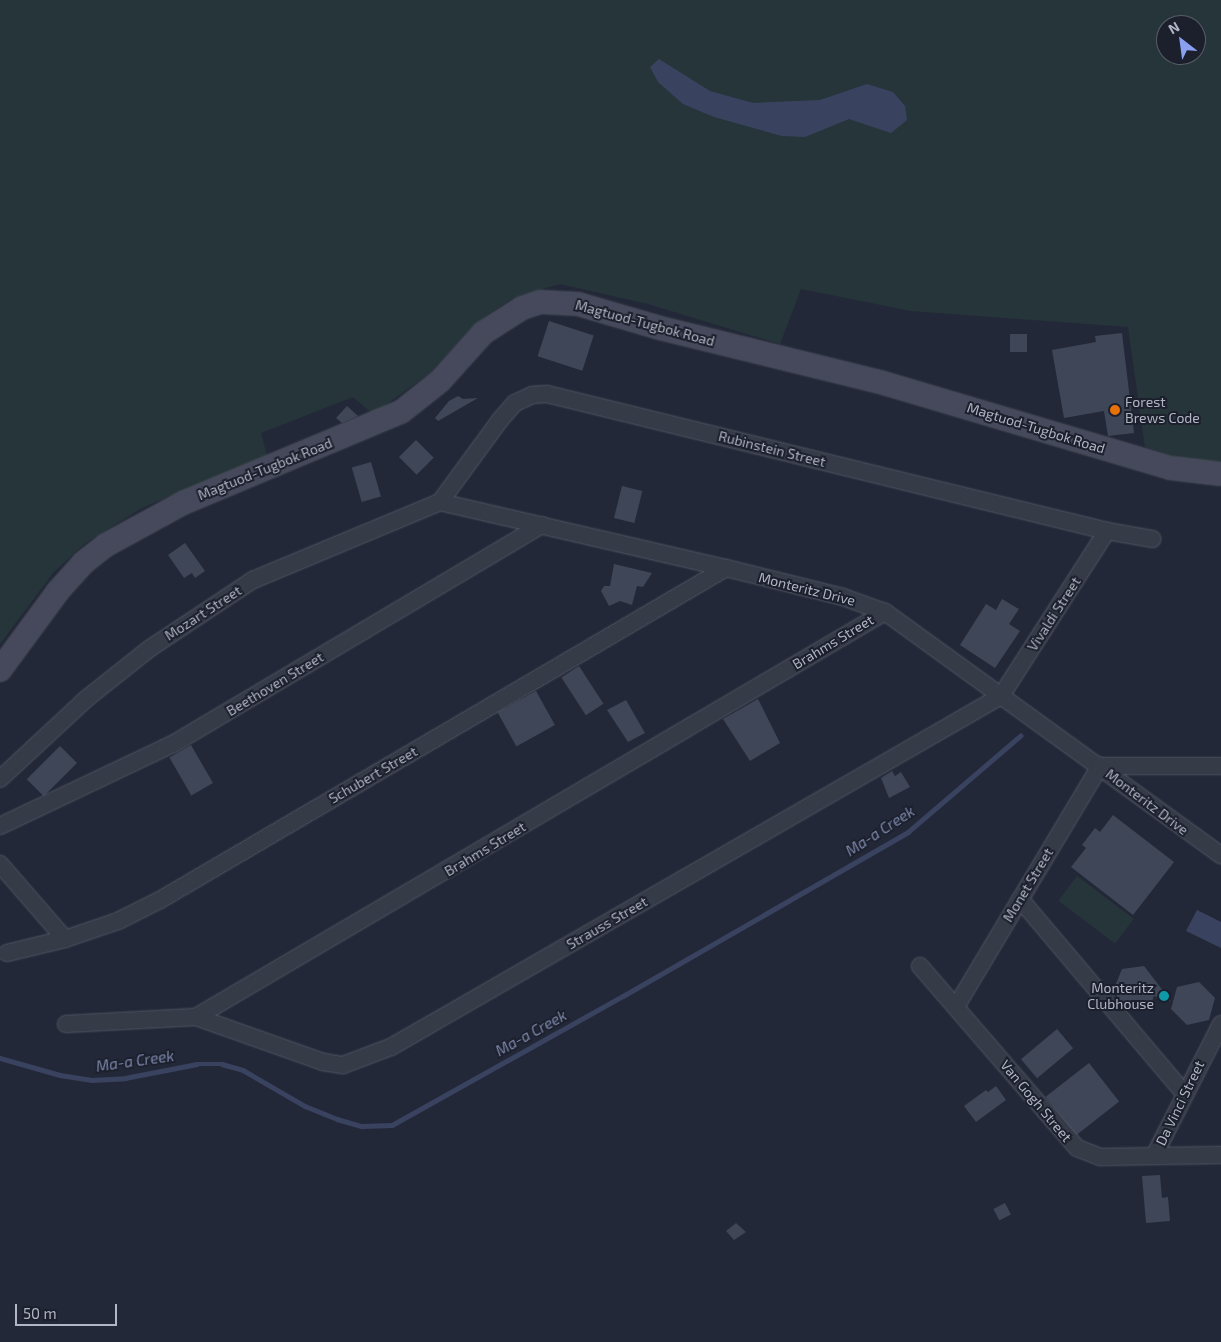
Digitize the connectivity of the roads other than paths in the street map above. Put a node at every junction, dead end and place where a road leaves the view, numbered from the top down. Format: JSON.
{"nodes":[{"id":1,"x":1221,"y":474,"type":"edge"},
{"id":2,"x":440,"y":502,"type":"junction"},
{"id":3,"x":542,"y":525,"type":"junction"},
{"id":4,"x":1107,"y":531,"type":"junction"},
{"id":5,"x":1152,"y":539,"type":"dead end"},
{"id":6,"x":726,"y":568,"type":"junction"},
{"id":7,"x":884,"y":612,"type":"junction"},
{"id":8,"x":0,"y":670,"type":"edge"},
{"id":9,"x":1001,"y":696,"type":"junction"},
{"id":10,"x":1100,"y":766,"type":"junction"},
{"id":11,"x":1221,"y":766,"type":"edge"},
{"id":12,"x":0,"y":779,"type":"edge"},
{"id":13,"x":0,"y":826,"type":"edge"},
{"id":14,"x":1221,"y":854,"type":"edge"},
{"id":15,"x":0,"y":864,"type":"edge"},
{"id":16,"x":1020,"y":899,"type":"junction"},
{"id":17,"x":65,"y":939,"type":"junction"},
{"id":18,"x":8,"y":953,"type":"dead end"},
{"id":19,"x":920,"y":966,"type":"dead end"},
{"id":20,"x":957,"y":1005,"type":"junction"},
{"id":21,"x":196,"y":1017,"type":"junction"},
{"id":22,"x":66,"y":1024,"type":"dead end"},
{"id":23,"x":1221,"y":1024,"type":"edge"},
{"id":24,"x":1184,"y":1093,"type":"junction"},
{"id":25,"x":1221,"y":1155,"type":"edge"},
{"id":26,"x":1154,"y":1156,"type":"junction"}],
"edges":[{"from":1,"to":8,"type":"main road","name":"Magtuod-Tugbok Road"},
{"from":2,"to":3,"type":"street","name":"Monteritz Drive"},
{"from":2,"to":4,"type":"street","name":"Rubinstein Street"},
{"from":2,"to":12,"type":"street","name":"Mozart Street"},
{"from":3,"to":6,"type":"street","name":"Monteritz Drive"},
{"from":3,"to":13,"type":"street","name":"Beethoven Street"},
{"from":4,"to":5,"type":"street","name":"Rubinstein Street"},
{"from":4,"to":9,"type":"street","name":"Vivaldi Street"},
{"from":6,"to":7,"type":"street","name":"Monteritz Drive"},
{"from":6,"to":17,"type":"street","name":"Schubert Street"},
{"from":7,"to":9,"type":"street","name":"Monteritz Drive"},
{"from":7,"to":21,"type":"street","name":"Brahms Street"},
{"from":9,"to":10,"type":"street","name":"Monteritz Drive"},
{"from":9,"to":21,"type":"street","name":"Strauss Street"},
{"from":10,"to":11,"type":"street"},
{"from":10,"to":14,"type":"street","name":"Monteritz Drive"},
{"from":10,"to":16,"type":"street","name":"Monet Street"},
{"from":15,"to":17,"type":"street"},
{"from":16,"to":20,"type":"street","name":"Monet Street"},
{"from":16,"to":24,"type":"street"},
{"from":17,"to":18,"type":"street","name":"Schubert Street"},
{"from":19,"to":20,"type":"street","name":"Van Gogh Street"},
{"from":20,"to":26,"type":"street","name":"Van Gogh Street"},
{"from":21,"to":22,"type":"street","name":"Brahms Street"},
{"from":23,"to":24,"type":"street","name":"Da Vinci Street"},
{"from":24,"to":26,"type":"street","name":"Da Vinci Street"},
{"from":25,"to":26,"type":"street","name":"Van Gogh Street"}]}
